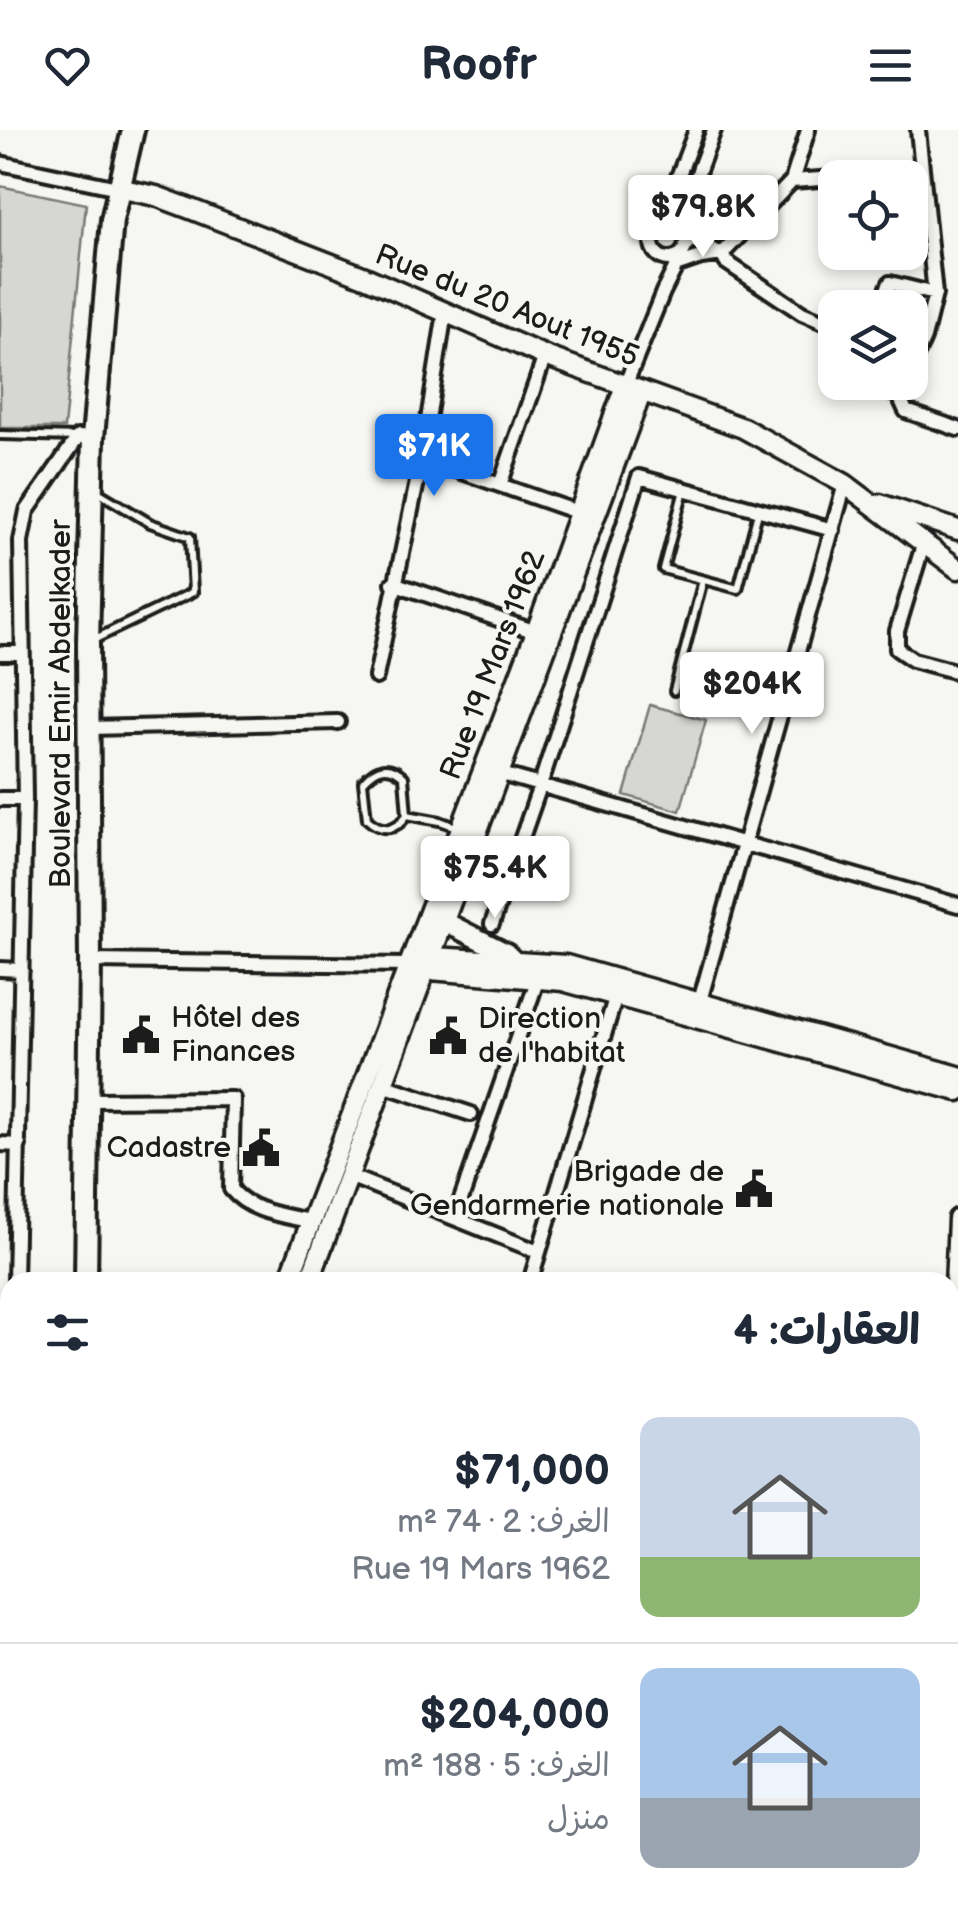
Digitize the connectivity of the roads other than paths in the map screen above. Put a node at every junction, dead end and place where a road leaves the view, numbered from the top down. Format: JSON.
{"nodes":[{"id":1,"x":133,"y":130,"type":"edge"},
{"id":2,"x":696,"y":130,"type":"edge"},
{"id":3,"x":714,"y":130,"type":"edge"},
{"id":4,"x":808,"y":130,"type":"edge"},
{"id":5,"x":918,"y":130,"type":"edge"},
{"id":6,"x":919,"y":160,"type":"edge"},
{"id":7,"x":0,"y":163,"type":"edge"},
{"id":8,"x":818,"y":179,"type":"edge"},
{"id":9,"x":792,"y":181,"type":"junction"},
{"id":10,"x":118,"y":188,"type":"junction"},
{"id":11,"x":658,"y":229,"type":"junction"},
{"id":12,"x":685,"y":234,"type":"junction"},
{"id":13,"x":928,"y":242,"type":"edge"},
{"id":14,"x":657,"y":254,"type":"junction"},
{"id":15,"x":722,"y":254,"type":"junction"},
{"id":16,"x":678,"y":260,"type":"junction"},
{"id":17,"x":887,"y":290,"type":"edge"},
{"id":18,"x":918,"y":290,"type":"edge"},
{"id":19,"x":663,"y":292,"type":"junction"},
{"id":20,"x":928,"y":292,"type":"edge"},
{"id":21,"x":934,"y":294,"type":"junction"},
{"id":22,"x":444,"y":312,"type":"junction"},
{"id":23,"x":818,"y":320,"type":"edge"},
{"id":24,"x":928,"y":320,"type":"edge"},
{"id":25,"x":544,"y":356,"type":"junction"},
{"id":26,"x":634,"y":389,"type":"junction"},
{"id":27,"x":902,"y":400,"type":"edge"},
{"id":28,"x":958,"y":429,"type":"edge"},
{"id":29,"x":0,"y":435,"type":"edge"},
{"id":30,"x":85,"y":438,"type":"junction"},
{"id":31,"x":422,"y":458,"type":"junction"},
{"id":32,"x":845,"y":484,"type":"junction"},
{"id":33,"x":500,"y":485,"type":"junction"},
{"id":34,"x":684,"y":488,"type":"junction"},
{"id":35,"x":92,"y":489,"type":"junction"},
{"id":36,"x":866,"y":498,"type":"junction"},
{"id":37,"x":759,"y":509,"type":"junction"},
{"id":38,"x":580,"y":513,"type":"junction"},
{"id":39,"x":833,"y":530,"type":"junction"},
{"id":40,"x":958,"y":530,"type":"edge"},
{"id":41,"x":924,"y":545,"type":"junction"},
{"id":42,"x":958,"y":569,"type":"edge"},
{"id":43,"x":703,"y":580,"type":"junction"},
{"id":44,"x":394,"y":583,"type":"junction"},
{"id":45,"x":544,"y":635,"type":"junction"},
{"id":46,"x":88,"y":643,"type":"junction"},
{"id":47,"x":0,"y":652,"type":"edge"},
{"id":48,"x":22,"y":653,"type":"junction"},
{"id":49,"x":958,"y":672,"type":"edge"},
{"id":50,"x":376,"y":678,"type":"dead end"},
{"id":51,"x":674,"y":690,"type":"dead end"},
{"id":52,"x":338,"y":722,"type":"dead end"},
{"id":53,"x":90,"y":728,"type":"junction"},
{"id":54,"x":492,"y":772,"type":"junction"},
{"id":55,"x":540,"y":786,"type":"junction"},
{"id":56,"x":0,"y":798,"type":"edge"},
{"id":57,"x":25,"y":799,"type":"junction"},
{"id":58,"x":407,"y":815,"type":"junction"},
{"id":59,"x":460,"y":829,"type":"junction"},
{"id":60,"x":745,"y":842,"type":"junction"},
{"id":61,"x":958,"y":905,"type":"edge"},
{"id":62,"x":445,"y":922,"type":"junction"},
{"id":63,"x":492,"y":924,"type":"dead end"},
{"id":64,"x":90,"y":961,"type":"junction"},
{"id":65,"x":515,"y":961,"type":"junction"},
{"id":66,"x":422,"y":965,"type":"junction"},
{"id":67,"x":0,"y":969,"type":"edge"},
{"id":68,"x":22,"y":970,"type":"junction"},
{"id":69,"x":538,"y":978,"type":"junction"},
{"id":70,"x":616,"y":994,"type":"junction"},
{"id":71,"x":700,"y":1001,"type":"junction"},
{"id":72,"x":958,"y":1076,"type":"edge"},
{"id":73,"x":383,"y":1085,"type":"junction"},
{"id":74,"x":958,"y":1091,"type":"edge"},
{"id":75,"x":88,"y":1100,"type":"junction"},
{"id":76,"x":472,"y":1114,"type":"dead end"},
{"id":77,"x":0,"y":1144,"type":"edge"},
{"id":78,"x":19,"y":1144,"type":"junction"},
{"id":79,"x":0,"y":1168,"type":"edge"},
{"id":80,"x":18,"y":1168,"type":"junction"},
{"id":81,"x":349,"y":1176,"type":"junction"},
{"id":82,"x":456,"y":1217,"type":"junction"},
{"id":83,"x":958,"y":1219,"type":"edge"},
{"id":84,"x":313,"y":1222,"type":"junction"},
{"id":85,"x":958,"y":1245,"type":"edge"},
{"id":86,"x":539,"y":1252,"type":"junction"},
{"id":87,"x":15,"y":1272,"type":"edge"},
{"id":88,"x":86,"y":1272,"type":"edge"},
{"id":89,"x":292,"y":1272,"type":"edge"},
{"id":90,"x":313,"y":1272,"type":"edge"},
{"id":91,"x":533,"y":1272,"type":"edge"},
{"id":92,"x":957,"y":1272,"type":"edge"}],
"edges":[{"from":1,"to":10,"type":"main road","name":"Boulevard Emir Abdelkader"},
{"from":2,"to":11,"type":"street"},
{"from":3,"to":12,"type":"street"},
{"from":4,"to":9,"type":"street"},
{"from":5,"to":6,"type":"street"},
{"from":7,"to":10,"type":"street"},
{"from":8,"to":9,"type":"street"},
{"from":9,"to":15,"type":"street"},
{"from":10,"to":22,"type":"street","name":"Rue du 20 Aout 1955"},
{"from":10,"to":30,"type":"main road","name":"Boulevard Emir Abdelkader"},
{"from":11,"to":12,"type":"street"},
{"from":11,"to":14,"type":"street"},
{"from":12,"to":15,"type":"street"},
{"from":12,"to":16,"type":"street"},
{"from":13,"to":21,"type":"street"},
{"from":14,"to":16,"type":"street"},
{"from":14,"to":19,"type":"street"},
{"from":15,"to":16,"type":"street"},
{"from":15,"to":23,"type":"street"},
{"from":16,"to":19,"type":"street","name":"Rue 19 Mars 1962"},
{"from":17,"to":18,"type":"street"},
{"from":19,"to":26,"type":"street","name":"Rue 19 Mars 1962"},
{"from":20,"to":21,"type":"street"},
{"from":21,"to":24,"type":"street"},
{"from":22,"to":25,"type":"street","name":"Rue du 20 Aout 1955"},
{"from":22,"to":31,"type":"street"},
{"from":25,"to":26,"type":"street","name":"Rue du 20 Aout 1955"},
{"from":25,"to":33,"type":"street"},
{"from":26,"to":32,"type":"street","name":"Rue du 20 Aout 1955"},
{"from":26,"to":38,"type":"street","name":"Rue 19 Mars 1962"},
{"from":26,"to":45,"type":"street","name":"Rue 19 Mars 1962"},
{"from":27,"to":28,"type":"street"},
{"from":29,"to":30,"type":"lane"},
{"from":30,"to":35,"type":"main road","name":"Boulevard Emir Abdelkader"},
{"from":30,"to":48,"type":"street"},
{"from":31,"to":33,"type":"street"},
{"from":31,"to":44,"type":"street"},
{"from":32,"to":36,"type":"street","name":"Rue du 20 Aout 1955"},
{"from":32,"to":39,"type":"street"},
{"from":33,"to":38,"type":"street"},
{"from":34,"to":37,"type":"street"},
{"from":34,"to":43,"type":"lane"},
{"from":34,"to":55,"type":"street"},
{"from":35,"to":46,"type":"main road","name":"Boulevard Emir Abdelkader"},
{"from":35,"to":46,"type":"lane"},
{"from":36,"to":40,"type":"street"},
{"from":36,"to":41,"type":"street"},
{"from":37,"to":39,"type":"street"},
{"from":37,"to":43,"type":"lane"},
{"from":38,"to":45,"type":"street","name":"Rue 19 Mars 1962"},
{"from":39,"to":60,"type":"street"},
{"from":41,"to":42,"type":"street"},
{"from":41,"to":49,"type":"street"},
{"from":43,"to":51,"type":"lane"},
{"from":44,"to":45,"type":"street"},
{"from":44,"to":50,"type":"street"},
{"from":45,"to":54,"type":"street","name":"Rue 19 Mars 1962"},
{"from":46,"to":53,"type":"main road","name":"Boulevard Emir Abdelkader"},
{"from":47,"to":48,"type":"street"},
{"from":48,"to":57,"type":"street"},
{"from":52,"to":53,"type":"street"},
{"from":53,"to":64,"type":"main road","name":"Boulevard Emir Abdelkader"},
{"from":54,"to":55,"type":"street"},
{"from":54,"to":59,"type":"street","name":"Rue 19 Mars 1962"},
{"from":54,"to":62,"type":"street","name":"Rue 19 Mars 1962"},
{"from":55,"to":60,"type":"street"},
{"from":55,"to":63,"type":"street"},
{"from":56,"to":57,"type":"street"},
{"from":57,"to":68,"type":"street"},
{"from":58,"to":58,"type":"lane"},
{"from":58,"to":59,"type":"lane"},
{"from":59,"to":66,"type":"street","name":"Rue 19 Mars 1962"},
{"from":60,"to":61,"type":"street"},
{"from":60,"to":71,"type":"street"},
{"from":62,"to":65,"type":"street"},
{"from":62,"to":66,"type":"street","name":"Rue 19 Mars 1962"},
{"from":64,"to":66,"type":"street"},
{"from":64,"to":75,"type":"main road","name":"Boulevard Emir Abdelkader"},
{"from":65,"to":66,"type":"street"},
{"from":65,"to":71,"type":"street"},
{"from":66,"to":69,"type":"street"},
{"from":66,"to":73,"type":"street","name":"Rue 19 Mars 1962"},
{"from":66,"to":84,"type":"street","name":"Rue 19 Mars 1962"},
{"from":67,"to":68,"type":"street"},
{"from":68,"to":78,"type":"street"},
{"from":69,"to":70,"type":"street"},
{"from":69,"to":82,"type":"street"},
{"from":70,"to":74,"type":"street"},
{"from":70,"to":86,"type":"street"},
{"from":71,"to":72,"type":"street"},
{"from":73,"to":76,"type":"street"},
{"from":73,"to":81,"type":"street","name":"Rue 19 Mars 1962"},
{"from":75,"to":84,"type":"street"},
{"from":75,"to":88,"type":"main road","name":"Boulevard Emir Abdelkader"},
{"from":77,"to":78,"type":"street"},
{"from":78,"to":80,"type":"street"},
{"from":79,"to":80,"type":"street"},
{"from":80,"to":87,"type":"street"},
{"from":81,"to":82,"type":"street"},
{"from":81,"to":90,"type":"street","name":"Rue 19 Mars 1962"},
{"from":82,"to":86,"type":"street"},
{"from":83,"to":85,"type":"street"},
{"from":84,"to":89,"type":"street","name":"Rue 19 Mars 1962"},
{"from":85,"to":92,"type":"street"},
{"from":86,"to":91,"type":"street"}]}
